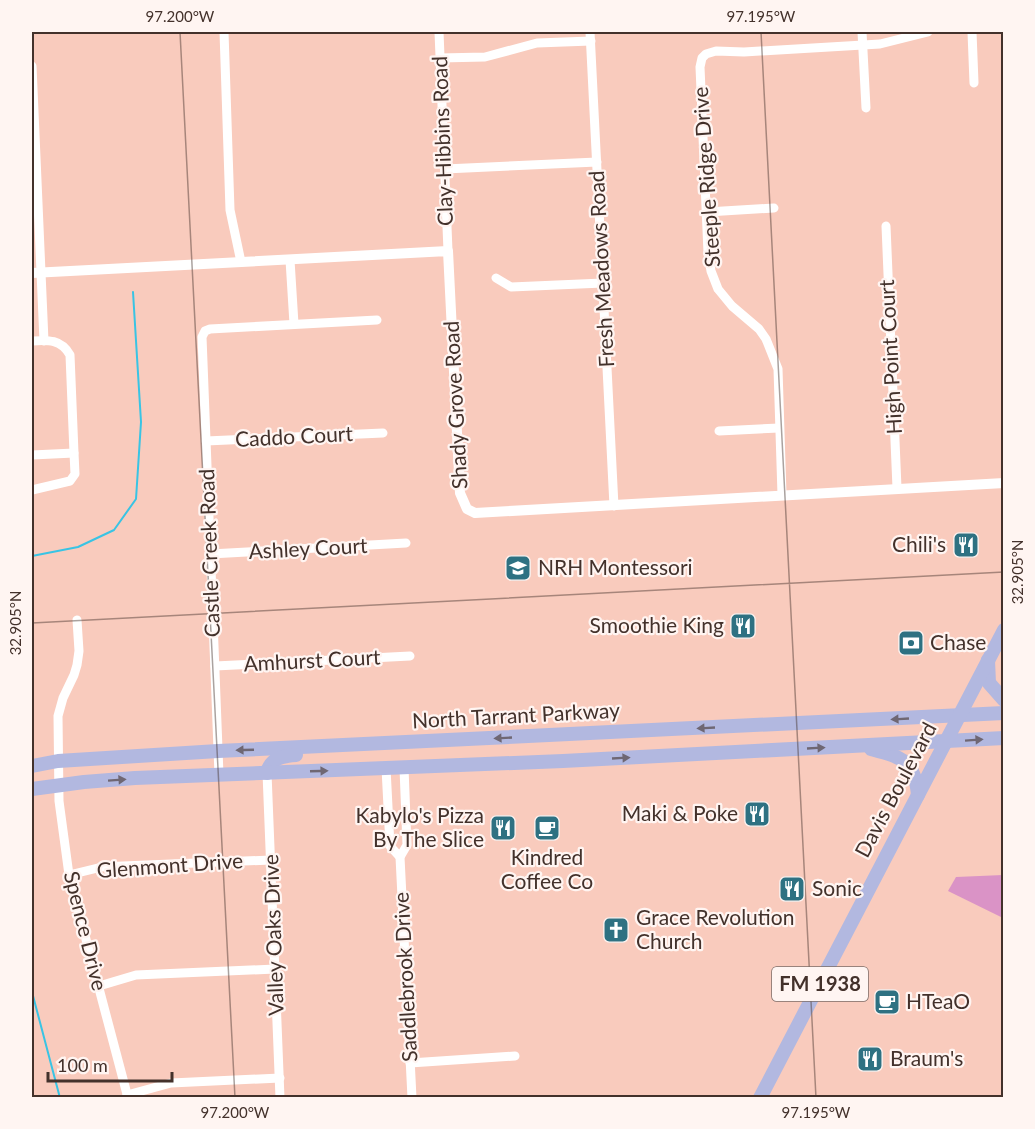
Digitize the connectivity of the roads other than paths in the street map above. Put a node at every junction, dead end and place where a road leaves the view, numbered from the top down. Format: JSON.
{"nodes":[{"id":1,"x":224,"y":32,"type":"edge"},
{"id":2,"x":439,"y":32,"type":"edge"},
{"id":3,"x":862,"y":32,"type":"edge"},
{"id":4,"x":928,"y":32,"type":"edge"},
{"id":5,"x":972,"y":32,"type":"edge"},
{"id":6,"x":591,"y":36,"type":"edge"},
{"id":7,"x":862,"y":45,"type":"junction"},
{"id":8,"x":440,"y":58,"type":"junction"},
{"id":9,"x":32,"y":66,"type":"edge"},
{"id":10,"x":974,"y":83,"type":"dead end"},
{"id":11,"x":866,"y":108,"type":"dead end"},
{"id":12,"x":597,"y":162,"type":"junction"},
{"id":13,"x":445,"y":169,"type":"junction"},
{"id":14,"x":774,"y":208,"type":"dead end"},
{"id":15,"x":707,"y":212,"type":"junction"},
{"id":16,"x":886,"y":226,"type":"dead end"},
{"id":17,"x":448,"y":251,"type":"junction"},
{"id":18,"x":290,"y":260,"type":"junction"},
{"id":19,"x":241,"y":262,"type":"junction"},
{"id":20,"x":36,"y":272,"type":"edge"},
{"id":21,"x":496,"y":278,"type":"dead end"},
{"id":22,"x":603,"y":283,"type":"junction"},
{"id":23,"x":376,"y":320,"type":"dead end"},
{"id":24,"x":294,"y":324,"type":"junction"},
{"id":25,"x":32,"y":341,"type":"edge"},
{"id":26,"x":44,"y":341,"type":"junction"},
{"id":27,"x":779,"y":428,"type":"junction"},
{"id":28,"x":719,"y":431,"type":"dead end"},
{"id":29,"x":383,"y":433,"type":"dead end"},
{"id":30,"x":206,"y":441,"type":"junction"},
{"id":31,"x":74,"y":453,"type":"junction"},
{"id":32,"x":32,"y":455,"type":"edge"},
{"id":33,"x":1004,"y":483,"type":"edge"},
{"id":34,"x":897,"y":488,"type":"junction"},
{"id":35,"x":32,"y":490,"type":"edge"},
{"id":36,"x":782,"y":495,"type":"junction"},
{"id":37,"x":614,"y":506,"type":"junction"},
{"id":38,"x":406,"y":543,"type":"dead end"},
{"id":39,"x":210,"y":554,"type":"junction"},
{"id":40,"x":77,"y":620,"type":"dead end"},
{"id":41,"x":1004,"y":630,"type":"edge"},
{"id":42,"x":410,"y":656,"type":"dead end"},
{"id":43,"x":988,"y":658,"type":"junction"},
{"id":44,"x":215,"y":666,"type":"junction"},
{"id":45,"x":1004,"y":700,"type":"edge"},
{"id":46,"x":1004,"y":713,"type":"edge"},
{"id":47,"x":959,"y":716,"type":"junction"},
{"id":48,"x":561,"y":735,"type":"junction"},
{"id":49,"x":1004,"y":738,"type":"edge"},
{"id":50,"x":945,"y":742,"type":"junction"},
{"id":51,"x":351,"y":746,"type":"junction"},
{"id":52,"x":858,"y":746,"type":"junction"},
{"id":53,"x":218,"y":751,"type":"junction"},
{"id":54,"x":58,"y":761,"type":"junction"},
{"id":55,"x":563,"y":762,"type":"junction"},
{"id":56,"x":32,"y":766,"type":"edge"},
{"id":57,"x":386,"y":768,"type":"junction"},
{"id":58,"x":404,"y":768,"type":"junction"},
{"id":59,"x":267,"y":772,"type":"junction"},
{"id":60,"x":219,"y":775,"type":"junction"},
{"id":61,"x":59,"y":785,"type":"junction"},
{"id":62,"x":32,"y":789,"type":"edge"},
{"id":63,"x":918,"y":795,"type":"junction"},
{"id":64,"x":389,"y":821,"type":"junction"},
{"id":65,"x":406,"y":821,"type":"junction"},
{"id":66,"x":400,"y":857,"type":"junction"},
{"id":67,"x":271,"y":860,"type":"junction"},
{"id":68,"x":69,"y":875,"type":"junction"},
{"id":69,"x":275,"y":969,"type":"junction"},
{"id":70,"x":99,"y":986,"type":"junction"},
{"id":71,"x":515,"y":1056,"type":"dead end"},
{"id":72,"x":410,"y":1063,"type":"junction"},
{"id":73,"x":280,"y":1078,"type":"junction"},
{"id":74,"x":128,"y":1096,"type":"edge"},
{"id":75,"x":280,"y":1098,"type":"edge"},
{"id":76,"x":412,"y":1098,"type":"edge"},
{"id":77,"x":760,"y":1098,"type":"edge"}],
"edges":[{"from":1,"to":19,"type":"street"},
{"from":2,"to":8,"type":"street","name":"Clay-Hibbins Road"},
{"from":3,"to":7,"type":"street"},
{"from":4,"to":7,"type":"street"},
{"from":5,"to":10,"type":"street"},
{"from":6,"to":8,"type":"street"},
{"from":6,"to":12,"type":"street","name":"Fresh Meadows Road"},
{"from":7,"to":11,"type":"street"},
{"from":7,"to":15,"type":"street","name":"Steeple Ridge Drive"},
{"from":8,"to":13,"type":"street","name":"Clay-Hibbins Road"},
{"from":9,"to":20,"type":"street"},
{"from":12,"to":13,"type":"street"},
{"from":12,"to":22,"type":"street","name":"Fresh Meadows Road"},
{"from":13,"to":17,"type":"street","name":"Clay-Hibbins Road"},
{"from":14,"to":15,"type":"street"},
{"from":15,"to":27,"type":"street","name":"Steeple Ridge Drive"},
{"from":16,"to":34,"type":"street","name":"High Point Court"},
{"from":17,"to":18,"type":"street"},
{"from":17,"to":37,"type":"street","name":"Shady Grove Road"},
{"from":18,"to":19,"type":"street"},
{"from":18,"to":24,"type":"street"},
{"from":19,"to":20,"type":"street"},
{"from":20,"to":26,"type":"street"},
{"from":21,"to":22,"type":"street"},
{"from":22,"to":37,"type":"street","name":"Fresh Meadows Road"},
{"from":23,"to":24,"type":"street"},
{"from":24,"to":30,"type":"street","name":"Castle Creek Road"},
{"from":25,"to":26,"type":"street"},
{"from":26,"to":31,"type":"street"},
{"from":27,"to":28,"type":"street"},
{"from":27,"to":36,"type":"street","name":"Steeple Ridge Drive"},
{"from":29,"to":30,"type":"street","name":"Caddo Court"},
{"from":30,"to":39,"type":"street","name":"Castle Creek Road"},
{"from":31,"to":32,"type":"street"},
{"from":31,"to":35,"type":"street"},
{"from":33,"to":34,"type":"street","name":"Shady Grove Road"},
{"from":34,"to":36,"type":"street","name":"Shady Grove Road"},
{"from":36,"to":37,"type":"street","name":"Shady Grove Road"},
{"from":38,"to":39,"type":"street","name":"Ashley Court"},
{"from":39,"to":44,"type":"street","name":"Castle Creek Road"},
{"from":40,"to":54,"type":"street","name":"Spence Drive"},
{"from":41,"to":43,"type":"main road","name":"Davis Boulevard","number":"FM 1938"},
{"from":42,"to":44,"type":"street","name":"Amhurst Court"},
{"from":43,"to":45,"type":"main road"},
{"from":43,"to":47,"type":"main road","name":"Davis Boulevard","number":"FM 1938"},
{"from":44,"to":53,"type":"street","name":"Castle Creek Road"},
{"from":46,"to":47,"type":"main road","name":"North Tarrant Parkway"},
{"from":47,"to":48,"type":"main road","name":"North Tarrant Parkway","one_way":true},
{"from":47,"to":50,"type":"main road","name":"Davis Boulevard","number":"FM 1938"},
{"from":48,"to":51,"type":"main road","name":"North Tarrant Parkway","one_way":true},
{"from":48,"to":55,"type":"main road"},
{"from":50,"to":49,"type":"main road","one_way":true},
{"from":50,"to":52,"type":"main road"},
{"from":50,"to":63,"type":"main road","name":"Davis Boulevard","number":"FM 1938"},
{"from":51,"to":53,"type":"main road","name":"North Tarrant Parkway","one_way":true},
{"from":51,"to":59,"type":"main road"},
{"from":55,"to":52,"type":"main road","one_way":true},
{"from":52,"to":63,"type":"main road"},
{"from":53,"to":54,"type":"main road","name":"North Tarrant Parkway"},
{"from":53,"to":60,"type":"street","name":"Castle Creek Road"},
{"from":54,"to":56,"type":"main road","name":"North Tarrant Parkway"},
{"from":54,"to":61,"type":"street","name":"Spence Drive"},
{"from":55,"to":58,"type":"main road"},
{"from":57,"to":58,"type":"main road"},
{"from":59,"to":57,"type":"main road","one_way":true},
{"from":57,"to":64,"type":"street","name":"Saddlebrook Drive"},
{"from":58,"to":65,"type":"street","name":"Saddlebrook Drive"},
{"from":59,"to":60,"type":"main road"},
{"from":59,"to":67,"type":"street","name":"Valley Oaks Drive"},
{"from":61,"to":60,"type":"main road","one_way":true},
{"from":61,"to":62,"type":"main road"},
{"from":61,"to":68,"type":"street","name":"Spence Drive"},
{"from":63,"to":77,"type":"main road","name":"Davis Boulevard","number":"FM 1938"},
{"from":64,"to":65,"type":"street"},
{"from":64,"to":66,"type":"street","name":"Saddlebrook Drive"},
{"from":65,"to":66,"type":"street","name":"Saddlebrook Drive"},
{"from":66,"to":72,"type":"street","name":"Saddlebrook Drive"},
{"from":67,"to":68,"type":"street","name":"Glenmont Drive"},
{"from":67,"to":69,"type":"street","name":"Valley Oaks Drive"},
{"from":68,"to":70,"type":"street","name":"Spence Drive"},
{"from":69,"to":70,"type":"street"},
{"from":69,"to":73,"type":"street","name":"Valley Oaks Drive"},
{"from":70,"to":74,"type":"street","name":"Spence Drive"},
{"from":71,"to":72,"type":"street"},
{"from":72,"to":76,"type":"street","name":"Saddlebrook Drive"},
{"from":73,"to":74,"type":"street"},
{"from":73,"to":75,"type":"street","name":"Valley Oaks Drive"}]}
